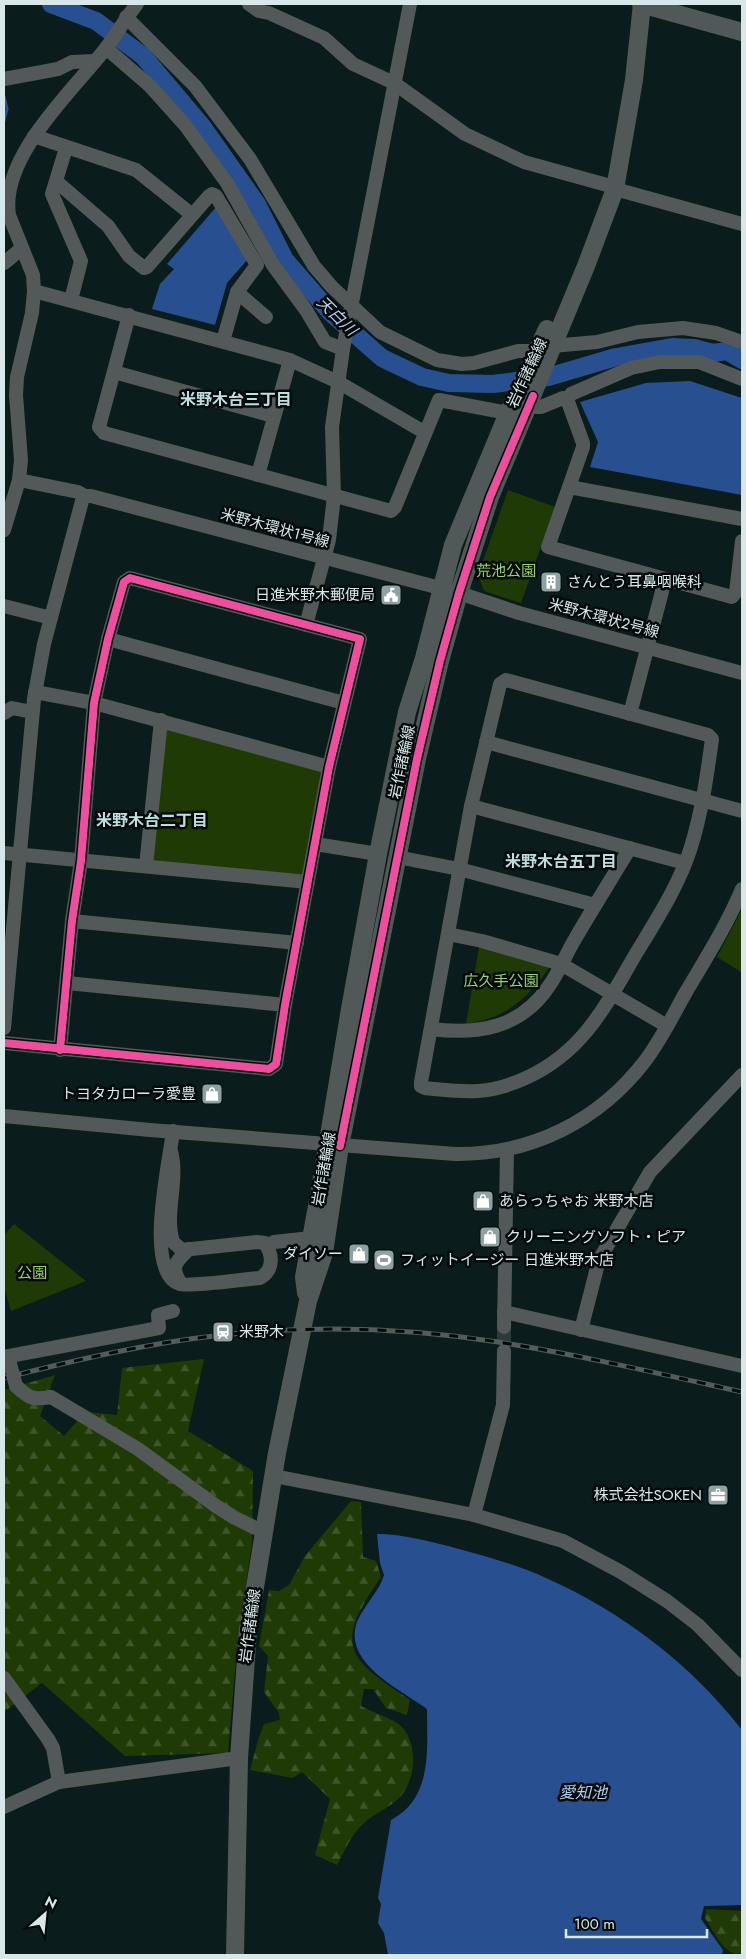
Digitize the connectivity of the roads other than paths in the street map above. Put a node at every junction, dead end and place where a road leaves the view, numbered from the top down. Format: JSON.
{"nodes":[{"id":1,"x":137,"y":4,"type":"edge"},
{"id":2,"x":249,"y":4,"type":"edge"},
{"id":3,"x":410,"y":4,"type":"edge"},
{"id":4,"x":642,"y":4,"type":"edge"},
{"id":5,"x":126,"y":17,"type":"junction"},
{"id":6,"x":742,"y":32,"type":"edge"},
{"id":7,"x":106,"y":48,"type":"junction"},
{"id":8,"x":94,"y":61,"type":"junction"},
{"id":9,"x":4,"y":79,"type":"edge"},
{"id":10,"x":394,"y":83,"type":"junction"},
{"id":11,"x":34,"y":136,"type":"junction"},
{"id":12,"x":66,"y":148,"type":"junction"},
{"id":13,"x":57,"y":182,"type":"junction"},
{"id":14,"x":611,"y":187,"type":"junction"},
{"id":15,"x":192,"y":214,"type":"junction"},
{"id":16,"x":742,"y":224,"type":"edge"},
{"id":17,"x":21,"y":250,"type":"junction"},
{"id":18,"x":4,"y":263,"type":"edge"},
{"id":19,"x":34,"y":291,"type":"junction"},
{"id":20,"x":237,"y":292,"type":"junction"},
{"id":21,"x":72,"y":300,"type":"junction"},
{"id":22,"x":352,"y":304,"type":"junction"},
{"id":23,"x":129,"y":315,"type":"junction"},
{"id":24,"x":266,"y":317,"type":"dead end"},
{"id":25,"x":638,"y":332,"type":"junction"},
{"id":26,"x":572,"y":339,"type":"dead end"},
{"id":27,"x":223,"y":341,"type":"junction"},
{"id":28,"x":742,"y":342,"type":"edge"},
{"id":29,"x":344,"y":346,"type":"junction"},
{"id":30,"x":536,"y":350,"type":"junction"},
{"id":31,"x":290,"y":360,"type":"junction"},
{"id":32,"x":114,"y":372,"type":"junction"},
{"id":33,"x":742,"y":379,"type":"edge"},
{"id":34,"x":338,"y":382,"type":"junction"},
{"id":35,"x":567,"y":399,"type":"junction"},
{"id":36,"x":521,"y":404,"type":"junction"},
{"id":37,"x":273,"y":416,"type":"junction"},
{"id":38,"x":424,"y":432,"type":"junction"},
{"id":39,"x":258,"y":475,"type":"junction"},
{"id":40,"x":19,"y":480,"type":"junction"},
{"id":41,"x":568,"y":487,"type":"junction"},
{"id":42,"x":334,"y":496,"type":"junction"},
{"id":43,"x":85,"y":497,"type":"junction"},
{"id":44,"x":742,"y":519,"type":"edge"},
{"id":45,"x":4,"y":530,"type":"edge"},
{"id":46,"x":742,"y":541,"type":"edge"},
{"id":47,"x":324,"y":558,"type":"junction"},
{"id":48,"x":665,"y":580,"type":"junction"},
{"id":49,"x":450,"y":590,"type":"junction"},
{"id":50,"x":4,"y":606,"type":"edge"},
{"id":51,"x":51,"y":618,"type":"junction"},
{"id":52,"x":306,"y":625,"type":"junction"},
{"id":53,"x":108,"y":640,"type":"junction"},
{"id":54,"x":647,"y":646,"type":"junction"},
{"id":55,"x":742,"y":673,"type":"edge"},
{"id":56,"x":35,"y":692,"type":"junction"},
{"id":57,"x":94,"y":703,"type":"junction"},
{"id":58,"x":344,"y":703,"type":"junction"},
{"id":59,"x":32,"y":712,"type":"junction"},
{"id":60,"x":4,"y":713,"type":"edge"},
{"id":61,"x":630,"y":714,"type":"junction"},
{"id":62,"x":161,"y":720,"type":"junction"},
{"id":63,"x":486,"y":742,"type":"junction"},
{"id":64,"x":329,"y":767,"type":"junction"},
{"id":65,"x":704,"y":800,"type":"junction"},
{"id":66,"x":471,"y":806,"type":"junction"},
{"id":67,"x":742,"y":811,"type":"edge"},
{"id":68,"x":315,"y":844,"type":"junction"},
{"id":69,"x":630,"y":848,"type":"junction"},
{"id":70,"x":4,"y":853,"type":"edge"},
{"id":71,"x":378,"y":854,"type":"junction"},
{"id":72,"x":20,"y":855,"type":"junction"},
{"id":73,"x":397,"y":857,"type":"junction"},
{"id":74,"x":80,"y":861,"type":"junction"},
{"id":75,"x":685,"y":863,"type":"junction"},
{"id":76,"x":146,"y":866,"type":"junction"},
{"id":77,"x":459,"y":869,"type":"junction"},
{"id":78,"x":308,"y":882,"type":"junction"},
{"id":79,"x":742,"y":889,"type":"edge"},
{"id":80,"x":595,"y":906,"type":"junction"},
{"id":81,"x":72,"y":922,"type":"junction"},
{"id":82,"x":448,"y":934,"type":"junction"},
{"id":83,"x":297,"y":943,"type":"junction"},
{"id":84,"x":561,"y":964,"type":"junction"},
{"id":85,"x":67,"y":983,"type":"junction"},
{"id":86,"x":613,"y":994,"type":"junction"},
{"id":87,"x":285,"y":1005,"type":"junction"},
{"id":88,"x":667,"y":1026,"type":"junction"},
{"id":89,"x":4,"y":1028,"type":"edge"},
{"id":90,"x":432,"y":1029,"type":"junction"},
{"id":91,"x":4,"y":1043,"type":"edge"},
{"id":92,"x":60,"y":1050,"type":"junction"},
{"id":93,"x":742,"y":1075,"type":"edge"},
{"id":94,"x":4,"y":1116,"type":"edge"},
{"id":95,"x":173,"y":1131,"type":"junction"},
{"id":96,"x":334,"y":1145,"type":"junction"},
{"id":97,"x":507,"y":1150,"type":"junction"},
{"id":98,"x":171,"y":1151,"type":"junction"},
{"id":99,"x":311,"y":1238,"type":"junction"},
{"id":100,"x":267,"y":1246,"type":"junction"},
{"id":101,"x":189,"y":1249,"type":"junction"},
{"id":102,"x":182,"y":1285,"type":"junction"},
{"id":103,"x":308,"y":1301,"type":"junction"},
{"id":104,"x":173,"y":1310,"type":"dead end"},
{"id":105,"x":504,"y":1312,"type":"junction"},
{"id":106,"x":504,"y":1327,"type":"tunnel mouth"},
{"id":107,"x":581,"y":1330,"type":"junction"},
{"id":108,"x":504,"y":1351,"type":"tunnel mouth"},
{"id":109,"x":6,"y":1357,"type":"edge"},
{"id":110,"x":742,"y":1366,"type":"edge"},
{"id":111,"x":274,"y":1476,"type":"junction"},
{"id":112,"x":474,"y":1515,"type":"junction"},
{"id":113,"x":264,"y":1532,"type":"junction"},
{"id":114,"x":742,"y":1670,"type":"edge"},
{"id":115,"x":4,"y":1678,"type":"edge"},
{"id":116,"x":239,"y":1758,"type":"junction"},
{"id":117,"x":59,"y":1782,"type":"junction"},
{"id":118,"x":4,"y":1807,"type":"edge"},
{"id":119,"x":235,"y":1955,"type":"edge"}],
"edges":[{"from":1,"to":5,"type":"street"},
{"from":2,"to":10,"type":"street"},
{"from":3,"to":10,"type":"street"},
{"from":4,"to":6,"type":"main road"},
{"from":4,"to":14,"type":"main road","name":"岩作諸輪線"},
{"from":5,"to":7,"type":"street"},
{"from":5,"to":22,"type":"street"},
{"from":7,"to":8,"type":"street"},
{"from":7,"to":29,"type":"street"},
{"from":8,"to":9,"type":"street"},
{"from":8,"to":11,"type":"street"},
{"from":10,"to":14,"type":"street"},
{"from":10,"to":22,"type":"street"},
{"from":11,"to":12,"type":"street"},
{"from":11,"to":17,"type":"street"},
{"from":12,"to":13,"type":"street"},
{"from":12,"to":15,"type":"street"},
{"from":13,"to":15,"type":"street"},
{"from":13,"to":21,"type":"street"},
{"from":14,"to":16,"type":"street"},
{"from":14,"to":30,"type":"main road","name":"岩作諸輪線"},
{"from":15,"to":20,"type":"street"},
{"from":17,"to":18,"type":"street"},
{"from":17,"to":19,"type":"street"},
{"from":19,"to":21,"type":"street"},
{"from":19,"to":40,"type":"street"},
{"from":20,"to":24,"type":"street"},
{"from":20,"to":27,"type":"street"},
{"from":21,"to":23,"type":"street"},
{"from":22,"to":29,"type":"street"},
{"from":22,"to":30,"type":"street"},
{"from":23,"to":27,"type":"street"},
{"from":23,"to":32,"type":"street"},
{"from":25,"to":26,"type":"street"},
{"from":25,"to":28,"type":"street"},
{"from":25,"to":30,"type":"street"},
{"from":27,"to":31,"type":"street"},
{"from":29,"to":34,"type":"street"},
{"from":30,"to":36,"type":"main road","name":"岩作諸輪線"},
{"from":31,"to":34,"type":"street"},
{"from":31,"to":37,"type":"street"},
{"from":32,"to":37,"type":"street"},
{"from":32,"to":39,"type":"street"},
{"from":33,"to":35,"type":"street"},
{"from":34,"to":38,"type":"street"},
{"from":34,"to":42,"type":"street"},
{"from":35,"to":36,"type":"street"},
{"from":35,"to":41,"type":"street"},
{"from":36,"to":38,"type":"street"},
{"from":36,"to":49,"type":"main road","name":"岩作諸輪線"},
{"from":37,"to":39,"type":"street"},
{"from":38,"to":42,"type":"street"},
{"from":39,"to":42,"type":"street"},
{"from":40,"to":43,"type":"street","name":"米野木環状1号線"},
{"from":40,"to":45,"type":"street"},
{"from":41,"to":44,"type":"street"},
{"from":41,"to":48,"type":"street"},
{"from":42,"to":47,"type":"street"},
{"from":43,"to":47,"type":"street","name":"米野木環状1号線"},
{"from":43,"to":51,"type":"street"},
{"from":46,"to":48,"type":"street"},
{"from":47,"to":49,"type":"street","name":"米野木環状1号線"},
{"from":47,"to":52,"type":"street"},
{"from":48,"to":54,"type":"street"},
{"from":49,"to":54,"type":"street","name":"米野木環状2号線"},
{"from":49,"to":71,"type":"main road","name":"岩作諸輪線"},
{"from":49,"to":73,"type":"main road","name":"岩作諸輪線"},
{"from":50,"to":51,"type":"street"},
{"from":51,"to":56,"type":"street"},
{"from":52,"to":53,"type":"street"},
{"from":52,"to":58,"type":"street"},
{"from":53,"to":57,"type":"street"},
{"from":53,"to":58,"type":"street"},
{"from":54,"to":55,"type":"street","name":"米野木環状2号線"},
{"from":54,"to":61,"type":"street"},
{"from":56,"to":57,"type":"street"},
{"from":56,"to":59,"type":"street"},
{"from":57,"to":62,"type":"street"},
{"from":57,"to":74,"type":"street"},
{"from":58,"to":64,"type":"street"},
{"from":59,"to":60,"type":"street"},
{"from":59,"to":72,"type":"street"},
{"from":61,"to":63,"type":"street"},
{"from":61,"to":65,"type":"street"},
{"from":62,"to":64,"type":"street"},
{"from":62,"to":76,"type":"street"},
{"from":63,"to":65,"type":"street"},
{"from":63,"to":66,"type":"street"},
{"from":64,"to":68,"type":"street"},
{"from":65,"to":67,"type":"street"},
{"from":65,"to":75,"type":"street"},
{"from":66,"to":69,"type":"street"},
{"from":66,"to":77,"type":"street"},
{"from":68,"to":71,"type":"street"},
{"from":68,"to":78,"type":"street"},
{"from":69,"to":75,"type":"street"},
{"from":69,"to":80,"type":"street"},
{"from":70,"to":72,"type":"street"},
{"from":71,"to":96,"type":"main road","name":"岩作諸輪線"},
{"from":72,"to":74,"type":"street"},
{"from":72,"to":89,"type":"street"},
{"from":73,"to":77,"type":"street"},
{"from":73,"to":96,"type":"main road","name":"岩作諸輪線"},
{"from":74,"to":76,"type":"street"},
{"from":74,"to":81,"type":"street"},
{"from":75,"to":86,"type":"street"},
{"from":76,"to":78,"type":"street"},
{"from":77,"to":80,"type":"street"},
{"from":77,"to":82,"type":"street"},
{"from":78,"to":83,"type":"street"},
{"from":79,"to":88,"type":"street"},
{"from":80,"to":84,"type":"street"},
{"from":81,"to":83,"type":"street"},
{"from":81,"to":85,"type":"street"},
{"from":82,"to":84,"type":"street"},
{"from":82,"to":90,"type":"street"},
{"from":83,"to":87,"type":"street"},
{"from":84,"to":86,"type":"street"},
{"from":84,"to":90,"type":"street"},
{"from":85,"to":87,"type":"street"},
{"from":85,"to":92,"type":"street"},
{"from":86,"to":88,"type":"street"},
{"from":86,"to":90,"type":"street"},
{"from":87,"to":92,"type":"street"},
{"from":88,"to":97,"type":"street"},
{"from":91,"to":92,"type":"street"},
{"from":93,"to":107,"type":"street"},
{"from":94,"to":95,"type":"street"},
{"from":95,"to":96,"type":"street"},
{"from":95,"to":98,"type":"street"},
{"from":96,"to":97,"type":"street"},
{"from":96,"to":99,"type":"main road","name":"岩作諸輪線"},
{"from":96,"to":103,"type":"main road","name":"岩作諸輪線"},
{"from":97,"to":105,"type":"street"},
{"from":98,"to":101,"type":"street"},
{"from":98,"to":102,"type":"street"},
{"from":99,"to":100,"type":"street"},
{"from":99,"to":103,"type":"main road","name":"岩作諸輪線"},
{"from":100,"to":101,"type":"street"},
{"from":100,"to":102,"type":"street"},
{"from":101,"to":102,"type":"street"},
{"from":103,"to":111,"type":"main road","name":"岩作諸輪線"},
{"from":104,"to":109,"type":"street"},
{"from":105,"to":106,"type":"street"},
{"from":105,"to":107,"type":"street"},
{"from":107,"to":110,"type":"street"},
{"from":108,"to":112,"type":"street"},
{"from":109,"to":113,"type":"street","bridge":true},
{"from":111,"to":112,"type":"street"},
{"from":111,"to":113,"type":"main road","name":"岩作諸輪線"},
{"from":112,"to":114,"type":"street"},
{"from":113,"to":116,"type":"main road","name":"岩作諸輪線"},
{"from":115,"to":117,"type":"street"},
{"from":116,"to":117,"type":"street"},
{"from":116,"to":119,"type":"main road","name":"岩作諸輪線"},
{"from":117,"to":118,"type":"street"}]}
